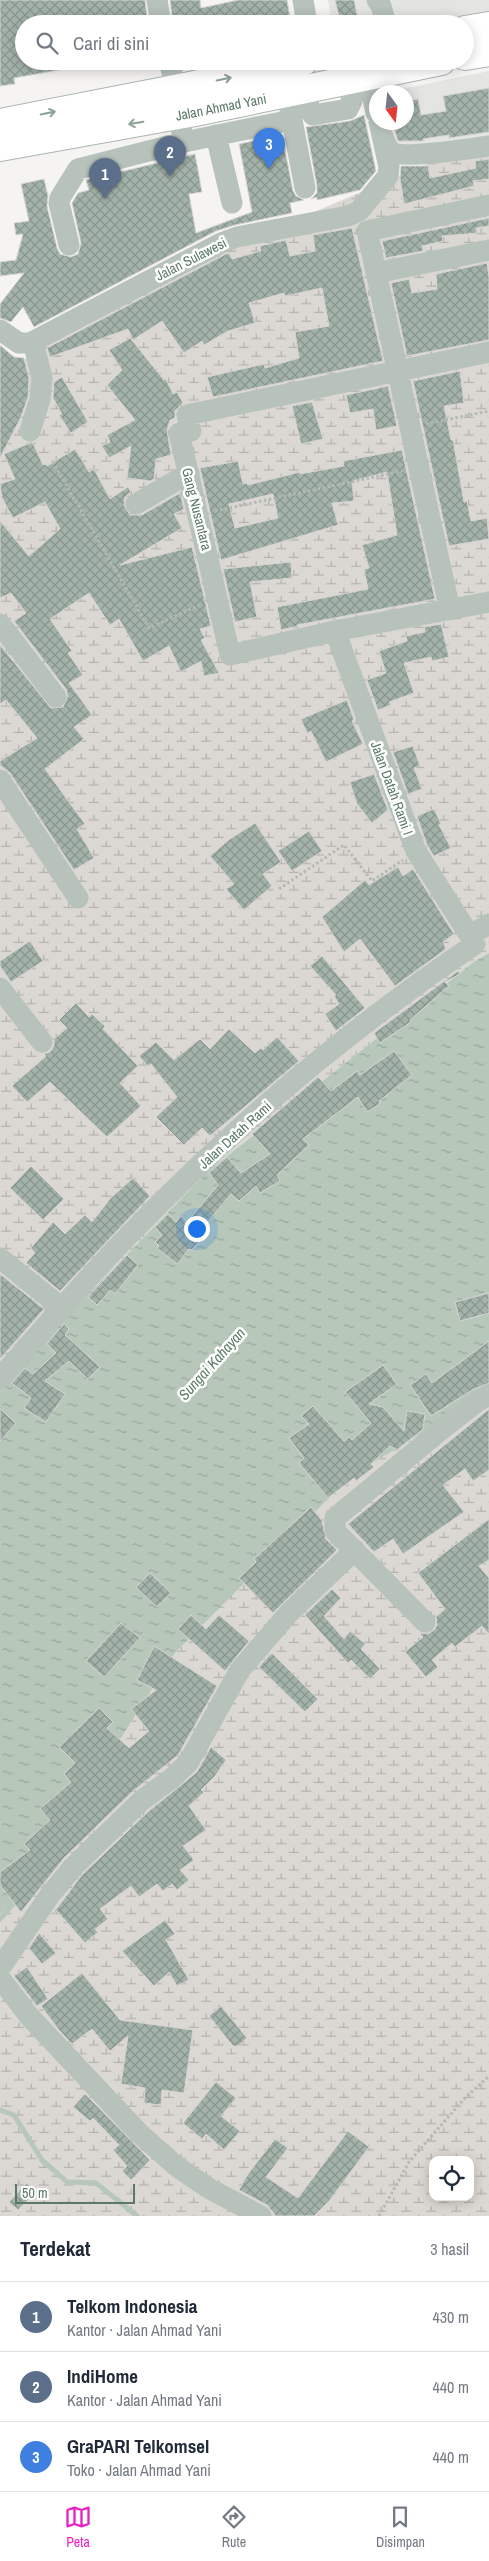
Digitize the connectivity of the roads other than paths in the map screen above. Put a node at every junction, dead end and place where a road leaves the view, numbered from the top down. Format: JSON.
{"nodes":[{"id":1,"x":157,"y":0,"type":"edge"},
{"id":2,"x":303,"y":0,"type":"edge"},
{"id":3,"x":377,"y":0,"type":"edge"},
{"id":4,"x":160,"y":15,"type":"edge"},
{"id":5,"x":306,"y":15,"type":"edge"},
{"id":6,"x":384,"y":15,"type":"edge"},
{"id":7,"x":484,"y":33,"type":"edge"},
{"id":8,"x":474,"y":45,"type":"edge"},
{"id":9,"x":173,"y":70,"type":"edge"},
{"id":10,"x":277,"y":70,"type":"edge"},
{"id":11,"x":397,"y":70,"type":"edge"},
{"id":12,"x":358,"y":78,"type":"junction"},
{"id":13,"x":296,"y":91,"type":"junction"},
{"id":14,"x":185,"y":101,"type":"junction"},
{"id":15,"x":369,"y":102,"type":"edge"},
{"id":16,"x":292,"y":120,"type":"junction"},
{"id":17,"x":0,"y":122,"type":"edge"},
{"id":18,"x":381,"y":130,"type":"edge"},
{"id":19,"x":382,"y":130,"type":"edge"},
{"id":20,"x":216,"y":135,"type":"junction"},
{"id":21,"x":184,"y":142,"type":"junction"},
{"id":22,"x":489,"y":146,"type":"edge"},
{"id":23,"x":0,"y":147,"type":"edge"},
{"id":24,"x":305,"y":188,"type":"dead end"},
{"id":25,"x":232,"y":203,"type":"dead end"},
{"id":26,"x":489,"y":205,"type":"edge"},
{"id":27,"x":69,"y":245,"type":"dead end"},
{"id":28,"x":489,"y":250,"type":"edge"},
{"id":29,"x":376,"y":273,"type":"junction"},
{"id":30,"x":0,"y":330,"type":"edge"},
{"id":31,"x":33,"y":342,"type":"junction"},
{"id":32,"x":489,"y":352,"type":"edge"},
{"id":33,"x":398,"y":372,"type":"junction"},
{"id":34,"x":30,"y":431,"type":"dead end"},
{"id":35,"x":189,"y":472,"type":"junction"},
{"id":36,"x":136,"y":504,"type":"dead end"},
{"id":37,"x":489,"y":602,"type":"edge"},
{"id":38,"x":450,"y":610,"type":"junction"},
{"id":39,"x":0,"y":624,"type":"edge"},
{"id":40,"x":335,"y":632,"type":"junction"},
{"id":41,"x":56,"y":697,"type":"dead end"},
{"id":42,"x":0,"y":780,"type":"edge"},
{"id":43,"x":78,"y":898,"type":"dead end"},
{"id":44,"x":489,"y":924,"type":"edge"},
{"id":45,"x":470,"y":935,"type":"junction"},
{"id":46,"x":0,"y":988,"type":"edge"},
{"id":47,"x":42,"y":1042,"type":"dead end"},
{"id":48,"x":0,"y":1258,"type":"edge"},
{"id":49,"x":63,"y":1309,"type":"junction"},
{"id":50,"x":0,"y":1378,"type":"edge"},
{"id":51,"x":489,"y":1395,"type":"edge"},
{"id":52,"x":355,"y":1550,"type":"junction"},
{"id":53,"x":425,"y":1622,"type":"dead end"},
{"id":54,"x":0,"y":1968,"type":"edge"},
{"id":55,"x":0,"y":1978,"type":"edge"},
{"id":56,"x":261,"y":2216,"type":"edge"}],
"edges":[{"from":1,"to":4,"type":"street"},
{"from":2,"to":5,"type":"street"},
{"from":3,"to":6,"type":"street"},
{"from":7,"to":8,"type":"main road"},
{"from":9,"to":14,"type":"street"},
{"from":14,"to":10,"type":"main road","name":"Jalan Ahmad Yani","one_way":true},
{"from":11,"to":12,"type":"main road","name":"Jalan Ahmad Yani"},
{"from":12,"to":13,"type":"main road","name":"Jalan Ahmad Yani"},
{"from":12,"to":15,"type":"street","name":"Jalan Sulawesi"},
{"from":13,"to":14,"type":"main road","name":"Jalan Ahmad Yani"},
{"from":13,"to":16,"type":"street"},
{"from":17,"to":14,"type":"main road","name":"Jalan Ahmad Yani","one_way":true},
{"from":14,"to":21,"type":"street"},
{"from":14,"to":23,"type":"main road","name":"Jalan Ahmad Yani","one_way":true},
{"from":16,"to":20,"type":"street"},
{"from":16,"to":24,"type":"street"},
{"from":18,"to":31,"type":"street","name":"Jalan Sulawesi"},
{"from":19,"to":22,"type":"street"},
{"from":20,"to":21,"type":"street"},
{"from":20,"to":25,"type":"street"},
{"from":21,"to":27,"type":"street"},
{"from":26,"to":29,"type":"street"},
{"from":28,"to":29,"type":"street"},
{"from":29,"to":33,"type":"street"},
{"from":30,"to":31,"type":"street"},
{"from":31,"to":34,"type":"street"},
{"from":32,"to":33,"type":"street","name":"Gang Nusantara"},
{"from":33,"to":35,"type":"street","name":"Gang Nusantara"},
{"from":33,"to":38,"type":"street"},
{"from":35,"to":36,"type":"street"},
{"from":35,"to":40,"type":"street","name":"Gang Nusantara"},
{"from":37,"to":38,"type":"street","name":"Gang Nusantara"},
{"from":38,"to":40,"type":"street","name":"Gang Nusantara"},
{"from":39,"to":41,"type":"street"},
{"from":40,"to":45,"type":"street","name":"Jalan Datah Rami I"},
{"from":42,"to":43,"type":"street"},
{"from":44,"to":45,"type":"street"},
{"from":45,"to":49,"type":"street","name":"Jalan Datah Rami"},
{"from":46,"to":47,"type":"street"},
{"from":48,"to":49,"type":"street"},
{"from":49,"to":50,"type":"street","name":"Jalan Datah Rami"},
{"from":51,"to":52,"type":"street"},
{"from":52,"to":53,"type":"street"},
{"from":52,"to":54,"type":"street"},
{"from":55,"to":56,"type":"street"}]}
